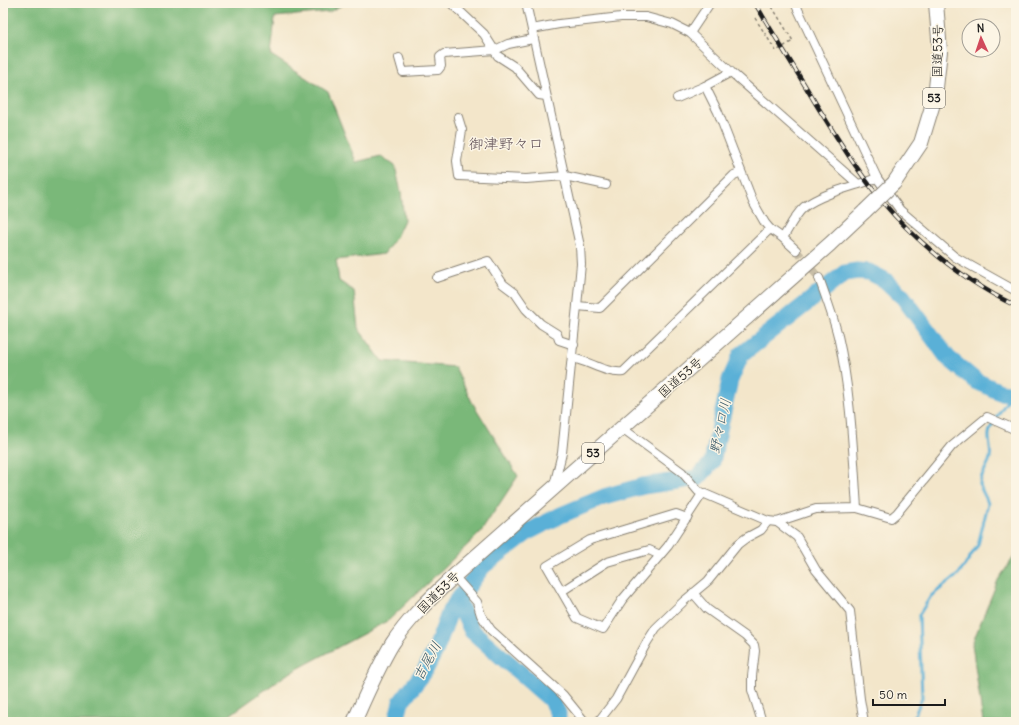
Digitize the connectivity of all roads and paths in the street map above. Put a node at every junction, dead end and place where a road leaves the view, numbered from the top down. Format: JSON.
{"nodes":[{"id":1,"x":451,"y":3,"type":"edge"},
{"id":2,"x":526,"y":3,"type":"edge"},
{"id":3,"x":710,"y":3,"type":"edge"},
{"id":4,"x":795,"y":3,"type":"edge"},
{"id":5,"x":936,"y":3,"type":"edge"},
{"id":6,"x":770,"y":6,"type":"dead end"},
{"id":7,"x":755,"y":18,"type":"dead end"},
{"id":8,"x":532,"y":29,"type":"junction"},
{"id":9,"x":690,"y":33,"type":"junction"},
{"id":10,"x":534,"y":38,"type":"junction"},
{"id":11,"x":495,"y":50,"type":"junction"},
{"id":12,"x":399,"y":58,"type":"dead end"},
{"id":13,"x":731,"y":72,"type":"junction"},
{"id":14,"x":705,"y":86,"type":"junction"},
{"id":15,"x":546,"y":96,"type":"junction"},
{"id":16,"x":677,"y":98,"type":"dead end"},
{"id":17,"x":458,"y":117,"type":"dead end"},
{"id":18,"x":741,"y":172,"type":"junction"},
{"id":19,"x":565,"y":176,"type":"junction"},
{"id":20,"x":877,"y":178,"type":"junction"},
{"id":21,"x":858,"y":184,"type":"junction"},
{"id":22,"x":606,"y":185,"type":"dead end"},
{"id":23,"x":770,"y":229,"type":"junction"},
{"id":24,"x":783,"y":238,"type":"junction"},
{"id":25,"x":796,"y":250,"type":"tunnel mouth"},
{"id":26,"x":437,"y":278,"type":"dead end"},
{"id":27,"x":820,"y":280,"type":"tunnel mouth"},
{"id":28,"x":1016,"y":291,"type":"edge"},
{"id":29,"x":577,"y":306,"type":"junction"},
{"id":30,"x":574,"y":345,"type":"junction"},
{"id":31,"x":572,"y":358,"type":"junction"},
{"id":32,"x":622,"y":428,"type":"junction"},
{"id":33,"x":1016,"y":430,"type":"edge"},
{"id":34,"x":554,"y":487,"type":"junction"},
{"id":35,"x":700,"y":492,"type":"junction"},
{"id":36,"x":857,"y":508,"type":"junction"},
{"id":37,"x":687,"y":518,"type":"junction"},
{"id":38,"x":768,"y":522,"type":"junction"},
{"id":39,"x":777,"y":522,"type":"junction"},
{"id":40,"x":660,"y":555,"type":"junction"},
{"id":41,"x":457,"y":580,"type":"junction"},
{"id":42,"x":562,"y":592,"type":"junction"},
{"id":43,"x":693,"y":594,"type":"junction"},
{"id":44,"x":354,"y":722,"type":"edge"},
{"id":45,"x":585,"y":722,"type":"edge"},
{"id":46,"x":598,"y":722,"type":"edge"},
{"id":47,"x":762,"y":722,"type":"edge"},
{"id":48,"x":864,"y":722,"type":"edge"}],
"edges":[{"from":1,"to":11,"type":"street"},
{"from":2,"to":8,"type":"street"},
{"from":3,"to":9,"type":"street"},
{"from":4,"to":20,"type":"street"},
{"from":5,"to":32,"type":"highway","name":"国道53号","number":"53","bridge":true},
{"from":6,"to":7,"type":"path"},
{"from":8,"to":9,"type":"street"},
{"from":8,"to":10,"type":"street"},
{"from":9,"to":13,"type":"street"},
{"from":10,"to":11,"type":"street"},
{"from":10,"to":15,"type":"street"},
{"from":11,"to":12,"type":"street"},
{"from":11,"to":15,"type":"street"},
{"from":13,"to":14,"type":"street"},
{"from":13,"to":21,"type":"street"},
{"from":14,"to":16,"type":"street"},
{"from":14,"to":18,"type":"street"},
{"from":15,"to":19,"type":"street"},
{"from":17,"to":19,"type":"street"},
{"from":18,"to":23,"type":"street"},
{"from":18,"to":29,"type":"street"},
{"from":19,"to":22,"type":"street"},
{"from":19,"to":29,"type":"street"},
{"from":20,"to":21,"type":"street"},
{"from":20,"to":28,"type":"street"},
{"from":21,"to":24,"type":"street"},
{"from":23,"to":24,"type":"street"},
{"from":23,"to":31,"type":"street"},
{"from":24,"to":25,"type":"street"},
{"from":26,"to":30,"type":"street"},
{"from":27,"to":36,"type":"street"},
{"from":29,"to":30,"type":"street"},
{"from":30,"to":31,"type":"street"},
{"from":31,"to":34,"type":"street"},
{"from":32,"to":34,"type":"highway","name":"国道53号","number":"53"},
{"from":32,"to":35,"type":"street"},
{"from":33,"to":36,"type":"street"},
{"from":34,"to":41,"type":"highway","name":"国道53号","number":"53"},
{"from":35,"to":37,"type":"street"},
{"from":35,"to":38,"type":"street"},
{"from":36,"to":39,"type":"street"},
{"from":37,"to":40,"type":"street"},
{"from":37,"to":42,"type":"street"},
{"from":38,"to":39,"type":"street"},
{"from":38,"to":43,"type":"street"},
{"from":39,"to":48,"type":"street"},
{"from":40,"to":42,"type":"street"},
{"from":40,"to":42,"type":"street"},
{"from":41,"to":44,"type":"highway","name":"国道53号","number":"53"},
{"from":41,"to":45,"type":"street"},
{"from":43,"to":46,"type":"street"},
{"from":43,"to":47,"type":"street"}]}
